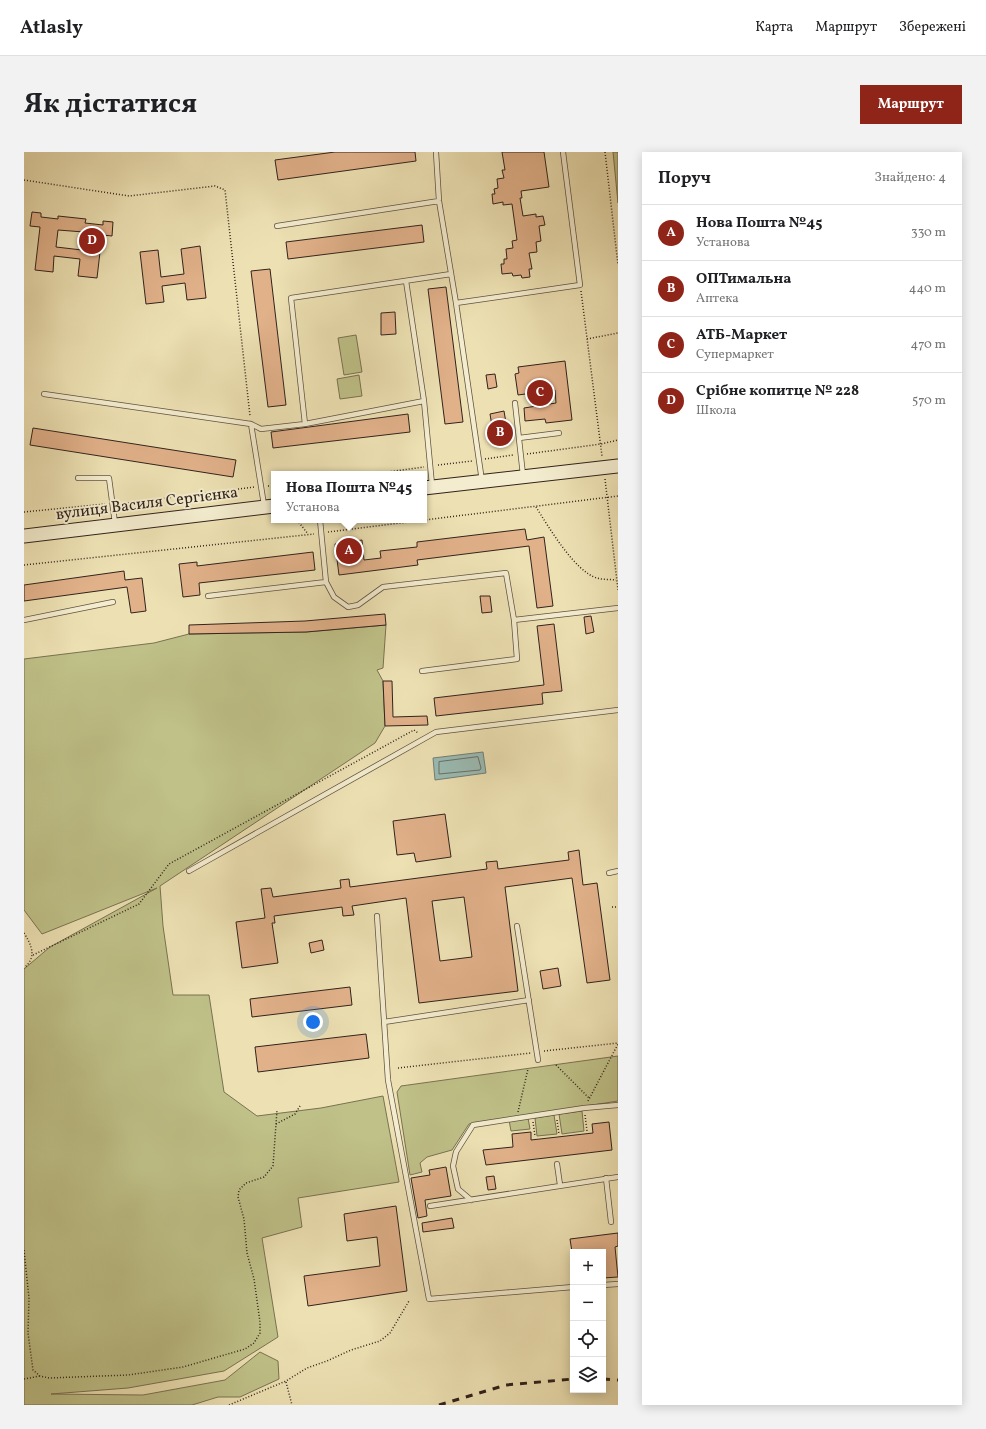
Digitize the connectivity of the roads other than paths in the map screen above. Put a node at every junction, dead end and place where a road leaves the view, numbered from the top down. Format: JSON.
{"nodes":[{"id":1,"x":436,"y":152,"type":"edge"},
{"id":2,"x":563,"y":152,"type":"edge"},
{"id":3,"x":438,"y":201,"type":"junction"},
{"id":4,"x":277,"y":226,"type":"dead end"},
{"id":5,"x":451,"y":274,"type":"junction"},
{"id":6,"x":406,"y":281,"type":"junction"},
{"id":7,"x":456,"y":303,"type":"junction"},
{"id":8,"x":44,"y":394,"type":"dead end"},
{"id":9,"x":424,"y":402,"type":"junction"},
{"id":10,"x":515,"y":403,"type":"dead end"},
{"id":11,"x":251,"y":424,"type":"junction"},
{"id":12,"x":305,"y":424,"type":"junction"},
{"id":13,"x":559,"y":433,"type":"dead end"},
{"id":14,"x":519,"y":438,"type":"junction"},
{"id":15,"x":618,"y":466,"type":"edge"},
{"id":16,"x":604,"y":467,"type":"junction"},
{"id":17,"x":524,"y":476,"type":"junction"},
{"id":18,"x":618,"y":476,"type":"edge"},
{"id":19,"x":78,"y":478,"type":"dead end"},
{"id":20,"x":482,"y":482,"type":"junction"},
{"id":21,"x":428,"y":487,"type":"edge"},
{"id":22,"x":269,"y":506,"type":"edge"},
{"id":23,"x":320,"y":523,"type":"edge"},
{"id":24,"x":115,"y":525,"type":"junction"},
{"id":25,"x":24,"y":536,"type":"edge"},
{"id":26,"x":326,"y":582,"type":"junction"},
{"id":27,"x":208,"y":596,"type":"dead end"},
{"id":28,"x":113,"y":602,"type":"dead end"},
{"id":29,"x":618,"y":608,"type":"edge"},
{"id":30,"x":24,"y":620,"type":"edge"},
{"id":31,"x":514,"y":620,"type":"junction"},
{"id":32,"x":422,"y":671,"type":"dead end"},
{"id":33,"x":618,"y":710,"type":"edge"},
{"id":34,"x":189,"y":871,"type":"dead end"},
{"id":35,"x":618,"y":871,"type":"edge"},
{"id":36,"x":609,"y":873,"type":"dead end"},
{"id":37,"x":377,"y":916,"type":"dead end"},
{"id":38,"x":517,"y":926,"type":"dead end"},
{"id":39,"x":529,"y":1000,"type":"junction"},
{"id":40,"x":384,"y":1022,"type":"junction"},
{"id":41,"x":538,"y":1060,"type":"dead end"},
{"id":42,"x":618,"y":1105,"type":"edge"},
{"id":43,"x":558,"y":1164,"type":"dead end"},
{"id":44,"x":618,"y":1176,"type":"edge"},
{"id":45,"x":606,"y":1178,"type":"junction"},
{"id":46,"x":560,"y":1185,"type":"junction"},
{"id":47,"x":471,"y":1200,"type":"junction"},
{"id":48,"x":430,"y":1206,"type":"dead end"},
{"id":49,"x":611,"y":1222,"type":"dead end"},
{"id":50,"x":618,"y":1284,"type":"edge"},
{"id":51,"x":606,"y":1285,"type":"edge"},
{"id":52,"x":570,"y":1287,"type":"edge"}],
"edges":[{"from":1,"to":3,"type":"lane"},
{"from":2,"to":7,"type":"lane"},
{"from":3,"to":4,"type":"lane"},
{"from":3,"to":5,"type":"lane"},
{"from":5,"to":6,"type":"lane"},
{"from":5,"to":7,"type":"lane"},
{"from":6,"to":9,"type":"lane"},
{"from":6,"to":12,"type":"lane"},
{"from":7,"to":20,"type":"lane"},
{"from":8,"to":11,"type":"lane"},
{"from":9,"to":12,"type":"lane"},
{"from":9,"to":21,"type":"lane"},
{"from":10,"to":14,"type":"lane"},
{"from":11,"to":12,"type":"lane"},
{"from":11,"to":22,"type":"lane"},
{"from":13,"to":14,"type":"lane"},
{"from":14,"to":17,"type":"lane"},
{"from":15,"to":16,"type":"main road"},
{"from":16,"to":17,"type":"main road"},
{"from":16,"to":18,"type":"main road"},
{"from":17,"to":20,"type":"main road"},
{"from":19,"to":24,"type":"lane"},
{"from":20,"to":21,"type":"main road"},
{"from":22,"to":24,"type":"main road","name":"вулиця Василя Сергієнка"},
{"from":23,"to":26,"type":"lane"},
{"from":24,"to":25,"type":"main road","name":"вулиця Василя Сергієнка"},
{"from":26,"to":27,"type":"lane"},
{"from":26,"to":31,"type":"lane"},
{"from":28,"to":30,"type":"lane"},
{"from":29,"to":31,"type":"lane"},
{"from":31,"to":32,"type":"lane"},
{"from":33,"to":34,"type":"lane"},
{"from":35,"to":36,"type":"lane"},
{"from":37,"to":40,"type":"lane"},
{"from":38,"to":39,"type":"lane"},
{"from":39,"to":40,"type":"lane"},
{"from":39,"to":41,"type":"lane"},
{"from":40,"to":52,"type":"lane"},
{"from":42,"to":47,"type":"lane"},
{"from":43,"to":46,"type":"lane"},
{"from":44,"to":45,"type":"lane"},
{"from":45,"to":46,"type":"lane"},
{"from":45,"to":49,"type":"lane"},
{"from":46,"to":47,"type":"lane"},
{"from":47,"to":48,"type":"lane"},
{"from":50,"to":51,"type":"lane"}]}
